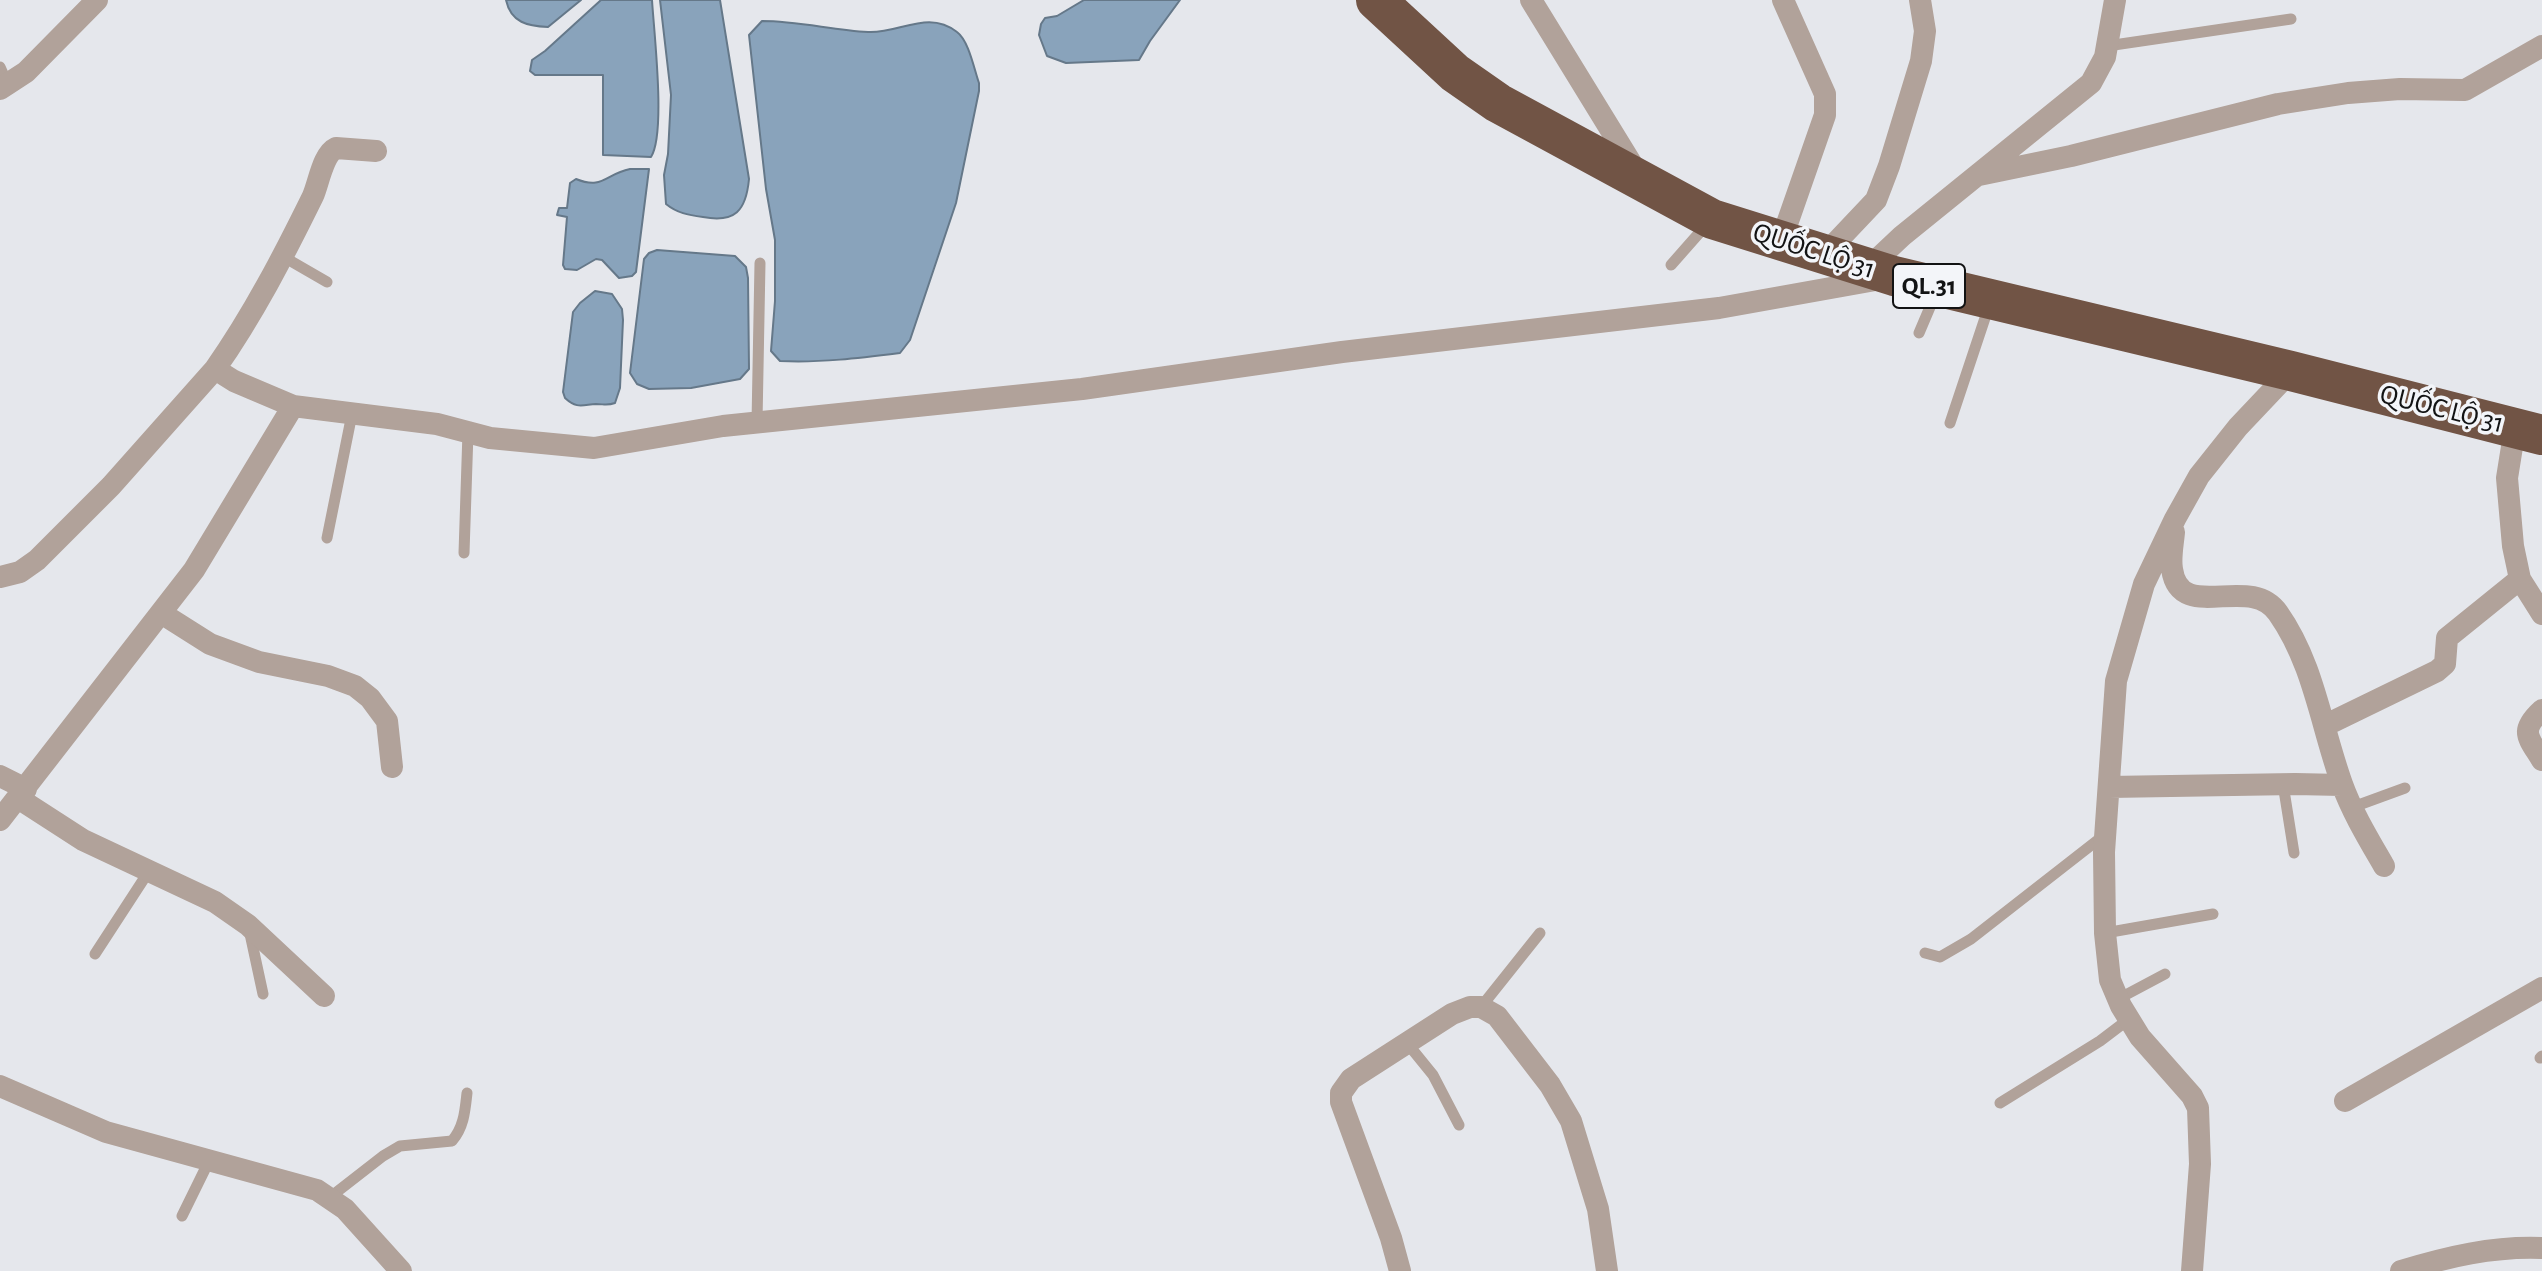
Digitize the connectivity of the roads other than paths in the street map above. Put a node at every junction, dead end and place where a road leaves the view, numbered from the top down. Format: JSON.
{"nodes":[{"id":1,"x":97,"y":0,"type":"edge"},
{"id":2,"x":1376,"y":0,"type":"edge"},
{"id":3,"x":1531,"y":0,"type":"edge"},
{"id":4,"x":1783,"y":0,"type":"edge"},
{"id":5,"x":1920,"y":0,"type":"edge"},
{"id":6,"x":2115,"y":0,"type":"edge"},
{"id":7,"x":2291,"y":19,"type":"dead end"},
{"id":8,"x":2107,"y":46,"type":"junction"},
{"id":9,"x":2542,"y":46,"type":"edge"},
{"id":10,"x":3,"y":80,"type":"edge"},
{"id":11,"x":376,"y":151,"type":"dead end"},
{"id":12,"x":1979,"y":175,"type":"junction"},
{"id":13,"x":1643,"y":182,"type":"junction"},
{"id":14,"x":1712,"y":219,"type":"junction"},
{"id":15,"x":1781,"y":241,"type":"junction"},
{"id":16,"x":1824,"y":255,"type":"junction"},
{"id":17,"x":282,"y":256,"type":"junction"},
{"id":18,"x":760,"y":263,"type":"dead end"},
{"id":19,"x":1671,"y":265,"type":"dead end"},
{"id":20,"x":1881,"y":272,"type":"junction"},
{"id":21,"x":327,"y":282,"type":"dead end"},
{"id":22,"x":1938,"y":288,"type":"junction"},
{"id":23,"x":1991,"y":301,"type":"junction"},
{"id":24,"x":1919,"y":333,"type":"dead end"},
{"id":25,"x":215,"y":369,"type":"junction"},
{"id":26,"x":2291,"y":371,"type":"junction"},
{"id":27,"x":293,"y":406,"type":"junction"},
{"id":28,"x":352,"y":414,"type":"junction"},
{"id":29,"x":757,"y":422,"type":"junction"},
{"id":30,"x":1950,"y":423,"type":"dead end"},
{"id":31,"x":2528,"y":431,"type":"edge"},
{"id":32,"x":468,"y":432,"type":"junction"},
{"id":33,"x":2175,"y":519,"type":"junction"},
{"id":34,"x":327,"y":538,"type":"dead end"},
{"id":35,"x":464,"y":553,"type":"dead end"},
{"id":36,"x":0,"y":577,"type":"edge"},
{"id":37,"x":2520,"y":579,"type":"junction"},
{"id":38,"x":161,"y":613,"type":"junction"},
{"id":39,"x":2542,"y":614,"type":"edge"},
{"id":40,"x":2542,"y":710,"type":"edge"},
{"id":41,"x":2326,"y":725,"type":"junction"},
{"id":42,"x":2542,"y":760,"type":"edge"},
{"id":43,"x":392,"y":767,"type":"dead end"},
{"id":44,"x":0,"y":776,"type":"edge"},
{"id":45,"x":2283,"y":784,"type":"junction"},
{"id":46,"x":2342,"y":785,"type":"junction"},
{"id":47,"x":2109,"y":787,"type":"junction"},
{"id":48,"x":2405,"y":788,"type":"dead end"},
{"id":49,"x":22,"y":793,"type":"junction"},
{"id":50,"x":2353,"y":807,"type":"junction"},
{"id":51,"x":0,"y":820,"type":"edge"},
{"id":52,"x":2106,"y":834,"type":"junction"},
{"id":53,"x":2294,"y":853,"type":"dead end"},
{"id":54,"x":2384,"y":866,"type":"dead end"},
{"id":55,"x":149,"y":871,"type":"junction"},
{"id":56,"x":2213,"y":914,"type":"dead end"},
{"id":57,"x":248,"y":925,"type":"junction"},
{"id":58,"x":1540,"y":933,"type":"dead end"},
{"id":59,"x":2105,"y":933,"type":"junction"},
{"id":60,"x":1925,"y":953,"type":"dead end"},
{"id":61,"x":95,"y":954,"type":"dead end"},
{"id":62,"x":2165,"y":974,"type":"dead end"},
{"id":63,"x":2542,"y":988,"type":"edge"},
{"id":64,"x":263,"y":994,"type":"dead end"},
{"id":65,"x":324,"y":996,"type":"dead end"},
{"id":66,"x":1481,"y":1007,"type":"junction"},
{"id":67,"x":2124,"y":1009,"type":"junction"},
{"id":68,"x":1407,"y":1043,"type":"junction"},
{"id":69,"x":0,"y":1086,"type":"edge"},
{"id":70,"x":467,"y":1093,"type":"dead end"},
{"id":71,"x":2345,"y":1101,"type":"dead end"},
{"id":72,"x":2000,"y":1103,"type":"dead end"},
{"id":73,"x":1459,"y":1125,"type":"dead end"},
{"id":74,"x":210,"y":1159,"type":"junction"},
{"id":75,"x":329,"y":1198,"type":"junction"},
{"id":76,"x":182,"y":1216,"type":"dead end"},
{"id":77,"x":2533,"y":1248,"type":"edge"},
{"id":78,"x":2196,"y":1269,"type":"edge"},
{"id":79,"x":401,"y":1271,"type":"edge"},
{"id":80,"x":1400,"y":1271,"type":"edge"},
{"id":81,"x":1607,"y":1271,"type":"edge"},
{"id":82,"x":2401,"y":1271,"type":"edge"},
{"id":83,"x":2519,"y":1271,"type":"edge"}],
"edges":[{"from":1,"to":10,"type":"street"},
{"from":2,"to":13,"type":"highway","name":"QUỐC LỘ 31","number":"QL.31"},
{"from":3,"to":13,"type":"street"},
{"from":4,"to":15,"type":"street"},
{"from":5,"to":16,"type":"street"},
{"from":6,"to":8,"type":"street"},
{"from":7,"to":8,"type":"lane"},
{"from":8,"to":12,"type":"street"},
{"from":9,"to":12,"type":"street"},
{"from":11,"to":17,"type":"street"},
{"from":12,"to":20,"type":"street"},
{"from":13,"to":14,"type":"highway","name":"QUỐC LỘ 31","number":"QL.31"},
{"from":14,"to":15,"type":"highway","name":"QUỐC LỘ 31","number":"QL.31"},
{"from":14,"to":19,"type":"lane"},
{"from":15,"to":16,"type":"highway","name":"QUỐC LỘ 31","number":"QL.31"},
{"from":16,"to":20,"type":"highway","name":"QUỐC LỘ 31","number":"QL.31"},
{"from":17,"to":21,"type":"lane"},
{"from":17,"to":25,"type":"street"},
{"from":18,"to":29,"type":"lane"},
{"from":20,"to":22,"type":"highway","name":"QUỐC LỘ 31","number":"QL.31"},
{"from":20,"to":29,"type":"street"},
{"from":22,"to":23,"type":"highway","name":"QUỐC LỘ 31","number":"QL.31"},
{"from":22,"to":24,"type":"lane"},
{"from":23,"to":26,"type":"highway","name":"QUỐC LỘ 31","number":"QL.31"},
{"from":23,"to":30,"type":"lane"},
{"from":25,"to":27,"type":"street"},
{"from":25,"to":36,"type":"street"},
{"from":26,"to":31,"type":"highway","name":"QUỐC LỘ 31","number":"QL.31"},
{"from":26,"to":33,"type":"street"},
{"from":27,"to":28,"type":"street"},
{"from":27,"to":38,"type":"street"},
{"from":28,"to":32,"type":"street"},
{"from":28,"to":34,"type":"lane"},
{"from":29,"to":32,"type":"street"},
{"from":31,"to":37,"type":"street"},
{"from":32,"to":35,"type":"lane"},
{"from":33,"to":41,"type":"street"},
{"from":33,"to":47,"type":"street"},
{"from":37,"to":39,"type":"street"},
{"from":37,"to":41,"type":"street"},
{"from":38,"to":43,"type":"street"},
{"from":38,"to":49,"type":"street"},
{"from":40,"to":42,"type":"street"},
{"from":41,"to":46,"type":"street"},
{"from":44,"to":49,"type":"street"},
{"from":45,"to":46,"type":"street"},
{"from":45,"to":47,"type":"street"},
{"from":45,"to":53,"type":"lane"},
{"from":46,"to":50,"type":"street"},
{"from":47,"to":52,"type":"street"},
{"from":48,"to":50,"type":"lane"},
{"from":49,"to":51,"type":"street"},
{"from":49,"to":55,"type":"street"},
{"from":50,"to":54,"type":"street"},
{"from":52,"to":59,"type":"street"},
{"from":52,"to":60,"type":"lane"},
{"from":55,"to":57,"type":"street"},
{"from":55,"to":61,"type":"lane"},
{"from":56,"to":59,"type":"lane"},
{"from":57,"to":64,"type":"lane"},
{"from":57,"to":65,"type":"street"},
{"from":58,"to":66,"type":"lane"},
{"from":59,"to":67,"type":"street"},
{"from":62,"to":67,"type":"lane"},
{"from":63,"to":71,"type":"street"},
{"from":66,"to":68,"type":"street"},
{"from":66,"to":81,"type":"street"},
{"from":67,"to":72,"type":"lane"},
{"from":67,"to":78,"type":"street"},
{"from":68,"to":73,"type":"lane"},
{"from":68,"to":80,"type":"street"},
{"from":69,"to":74,"type":"street"},
{"from":70,"to":75,"type":"lane"},
{"from":74,"to":75,"type":"street"},
{"from":74,"to":76,"type":"lane"},
{"from":75,"to":79,"type":"street"},
{"from":77,"to":82,"type":"street"},
{"from":77,"to":83,"type":"street"}]}
